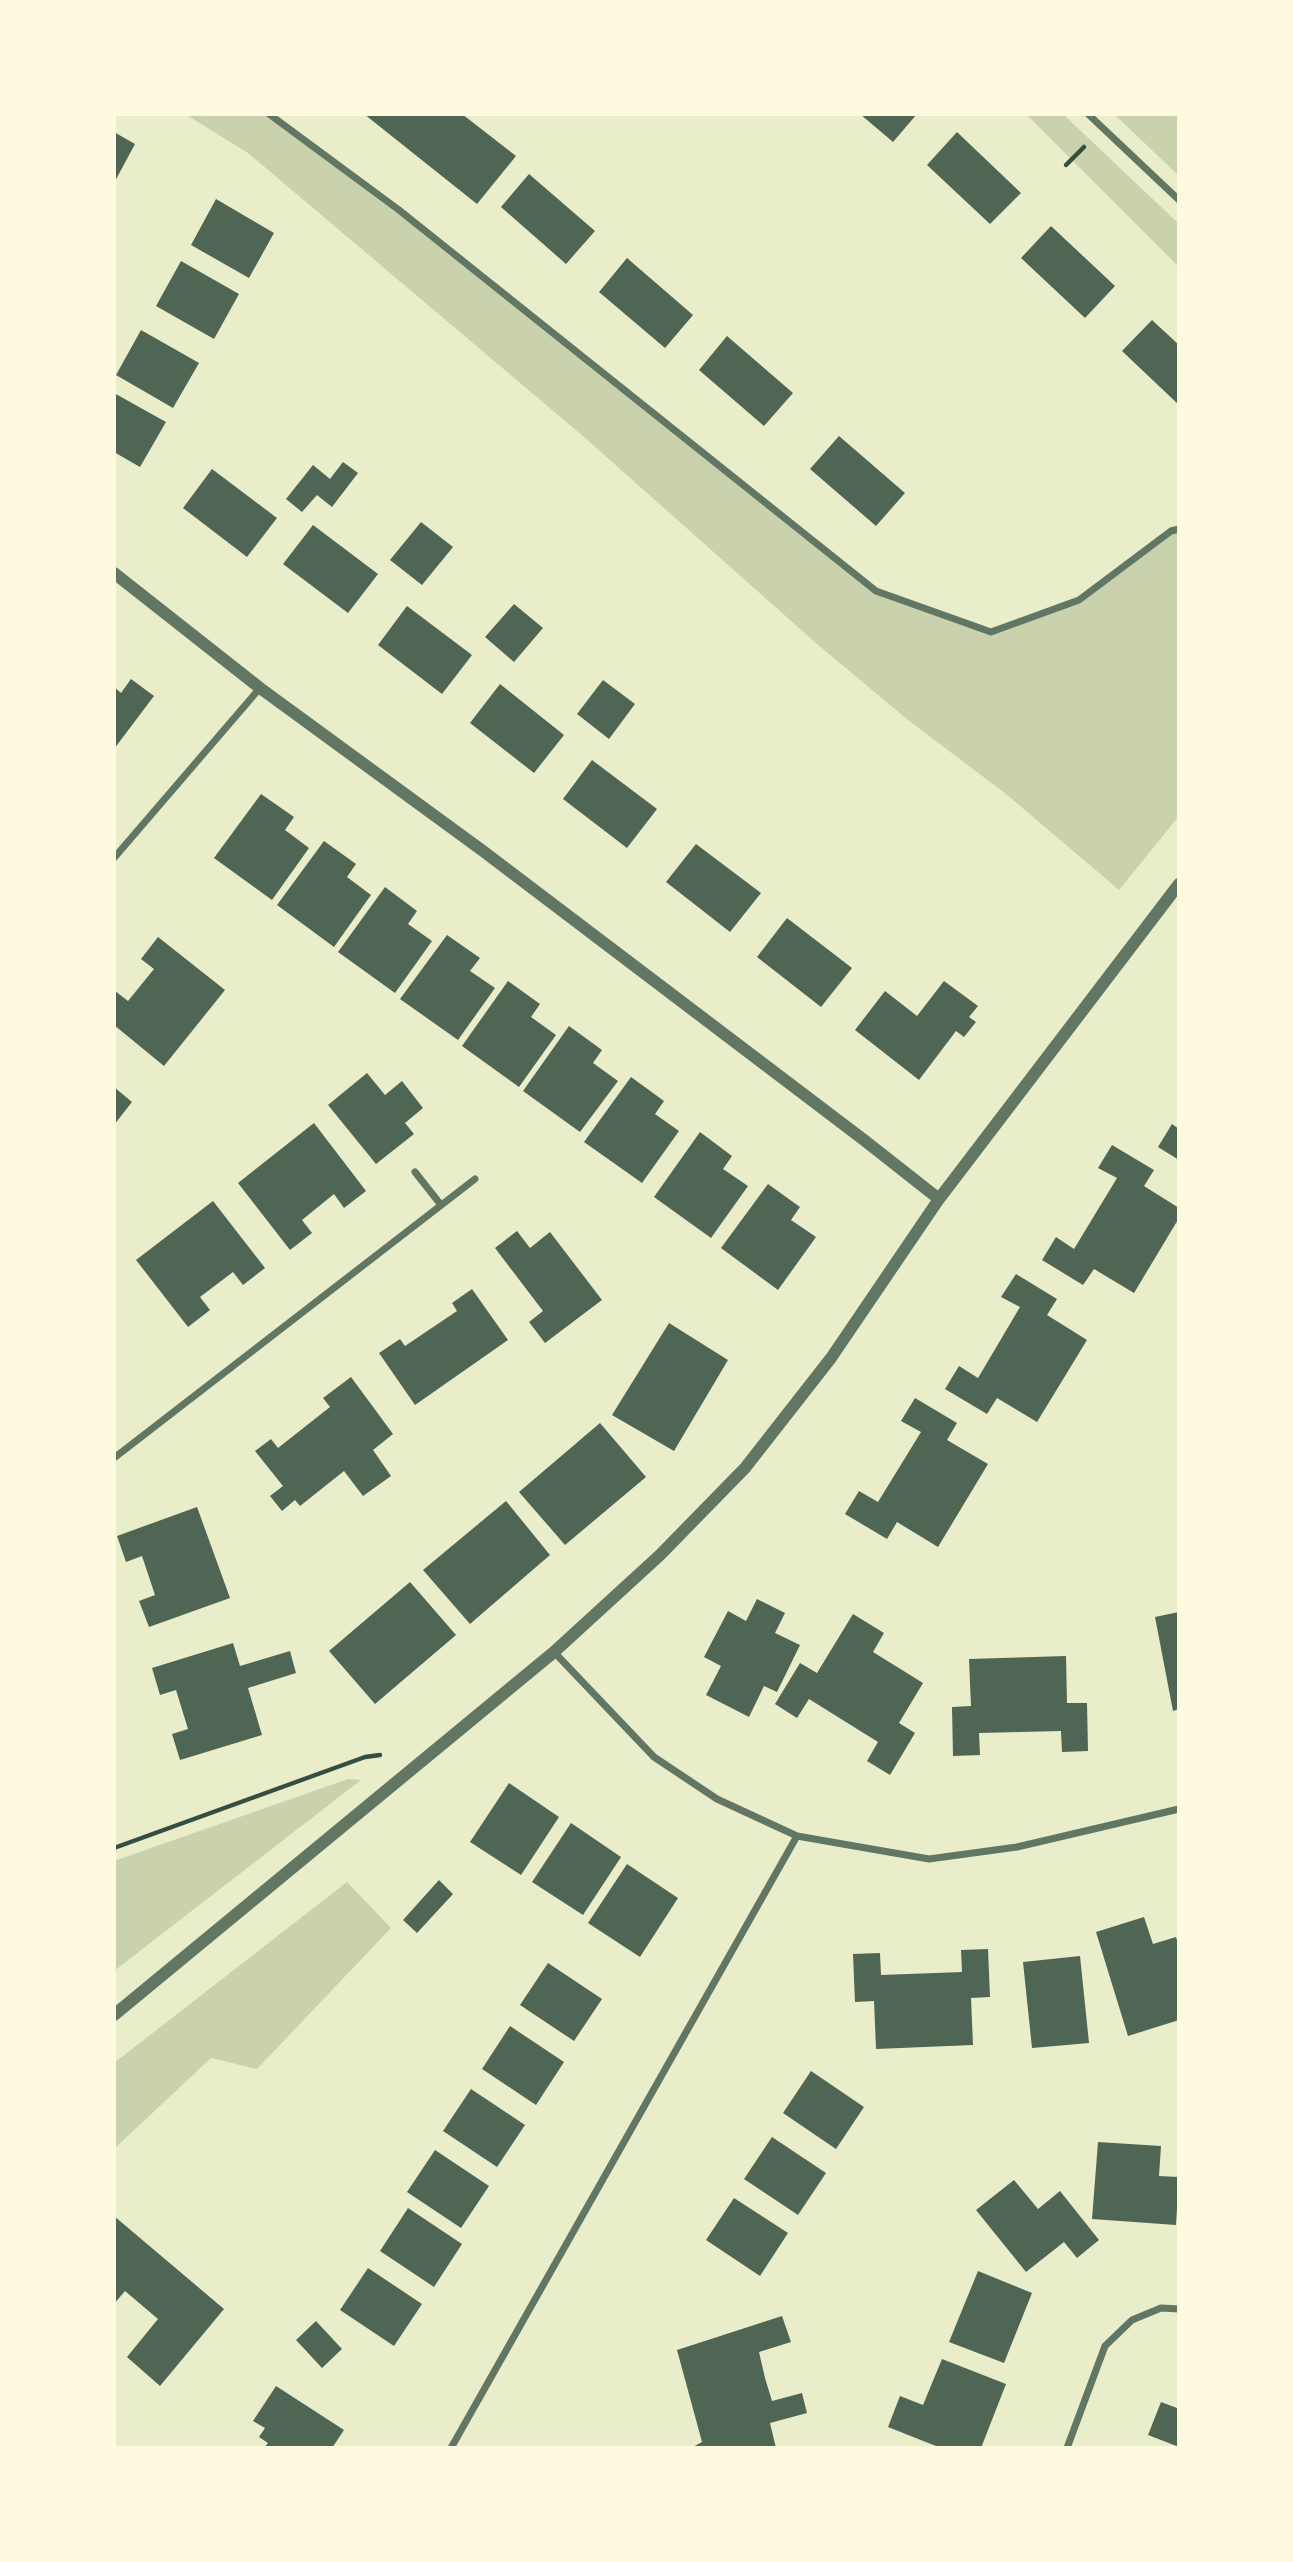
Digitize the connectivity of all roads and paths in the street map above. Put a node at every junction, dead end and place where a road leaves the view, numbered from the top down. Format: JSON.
{"nodes":[{"id":1,"x":269,"y":114,"type":"edge"},
{"id":2,"x":1088,"y":114,"type":"edge"},
{"id":3,"x":1179,"y":200,"type":"edge"},
{"id":4,"x":1179,"y":529,"type":"edge"},
{"id":5,"x":114,"y":573,"type":"edge"},
{"id":6,"x":260,"y":688,"type":"junction"},
{"id":7,"x":114,"y":858,"type":"edge"},
{"id":8,"x":1179,"y":886,"type":"edge"},
{"id":9,"x":415,"y":1172,"type":"dead end"},
{"id":10,"x":475,"y":1179,"type":"dead end"},
{"id":11,"x":939,"y":1199,"type":"junction"},
{"id":12,"x":442,"y":1205,"type":"junction"},
{"id":13,"x":114,"y":1458,"type":"edge"},
{"id":14,"x":554,"y":1651,"type":"junction"},
{"id":15,"x":441,"y":1747,"type":"junction"},
{"id":16,"x":1179,"y":1809,"type":"edge"},
{"id":17,"x":797,"y":1836,"type":"junction"},
{"id":18,"x":114,"y":1847,"type":"edge"},
{"id":19,"x":114,"y":2015,"type":"edge"},
{"id":20,"x":1179,"y":2309,"type":"edge"},
{"id":21,"x":451,"y":2448,"type":"edge"},
{"id":22,"x":1066,"y":2448,"type":"edge"}],
"edges":[{"from":1,"to":4,"type":"street"},
{"from":2,"to":3,"type":"street"},
{"from":5,"to":6,"type":"street"},
{"from":6,"to":7,"type":"street"},
{"from":6,"to":11,"type":"street"},
{"from":8,"to":11,"type":"street"},
{"from":9,"to":12,"type":"street"},
{"from":10,"to":12,"type":"street"},
{"from":11,"to":14,"type":"street"},
{"from":12,"to":13,"type":"street"},
{"from":14,"to":15,"type":"street"},
{"from":14,"to":17,"type":"street"},
{"from":15,"to":18,"type":"path"},
{"from":15,"to":19,"type":"street"},
{"from":16,"to":17,"type":"street"},
{"from":17,"to":21,"type":"street"},
{"from":20,"to":22,"type":"street"}]}
